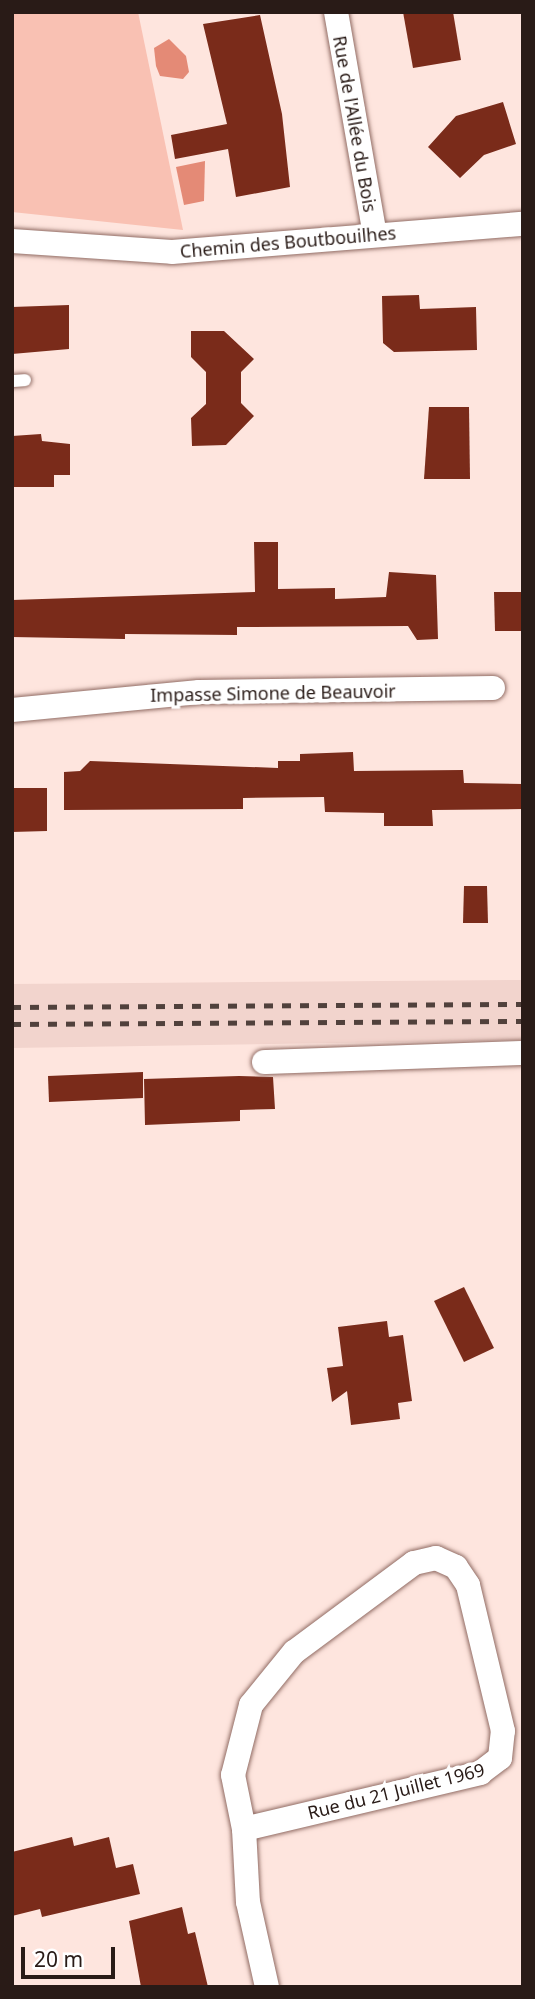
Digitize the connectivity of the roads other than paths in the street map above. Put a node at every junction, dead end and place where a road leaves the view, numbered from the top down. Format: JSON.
{"nodes":[{"id":1,"x":336,"y":12,"type":"edge"},
{"id":2,"x":523,"y":224,"type":"edge"},
{"id":3,"x":375,"y":235,"type":"junction"},
{"id":4,"x":12,"y":241,"type":"edge"},
{"id":5,"x":493,"y":688,"type":"dead end"},
{"id":6,"x":12,"y":710,"type":"edge"},
{"id":7,"x":523,"y":1053,"type":"edge"},
{"id":8,"x":264,"y":1062,"type":"dead end"},
{"id":9,"x":244,"y":1829,"type":"junction"},
{"id":10,"x":267,"y":1987,"type":"edge"}],
"edges":[{"from":1,"to":3,"type":"street","name":"Rue de l'Allée du Bois"},
{"from":2,"to":3,"type":"street","name":"Chemin des Boutbouilhes"},
{"from":3,"to":4,"type":"street","name":"Chemin des Boutbouilhes"},
{"from":5,"to":6,"type":"street","name":"Impasse Simone de Beauvoir"},
{"from":7,"to":8,"type":"street"},
{"from":9,"to":9,"type":"street","name":"Rue du 21 Juillet 1969"},
{"from":9,"to":10,"type":"street","name":"Rue du 21 Juillet 1969"}]}
